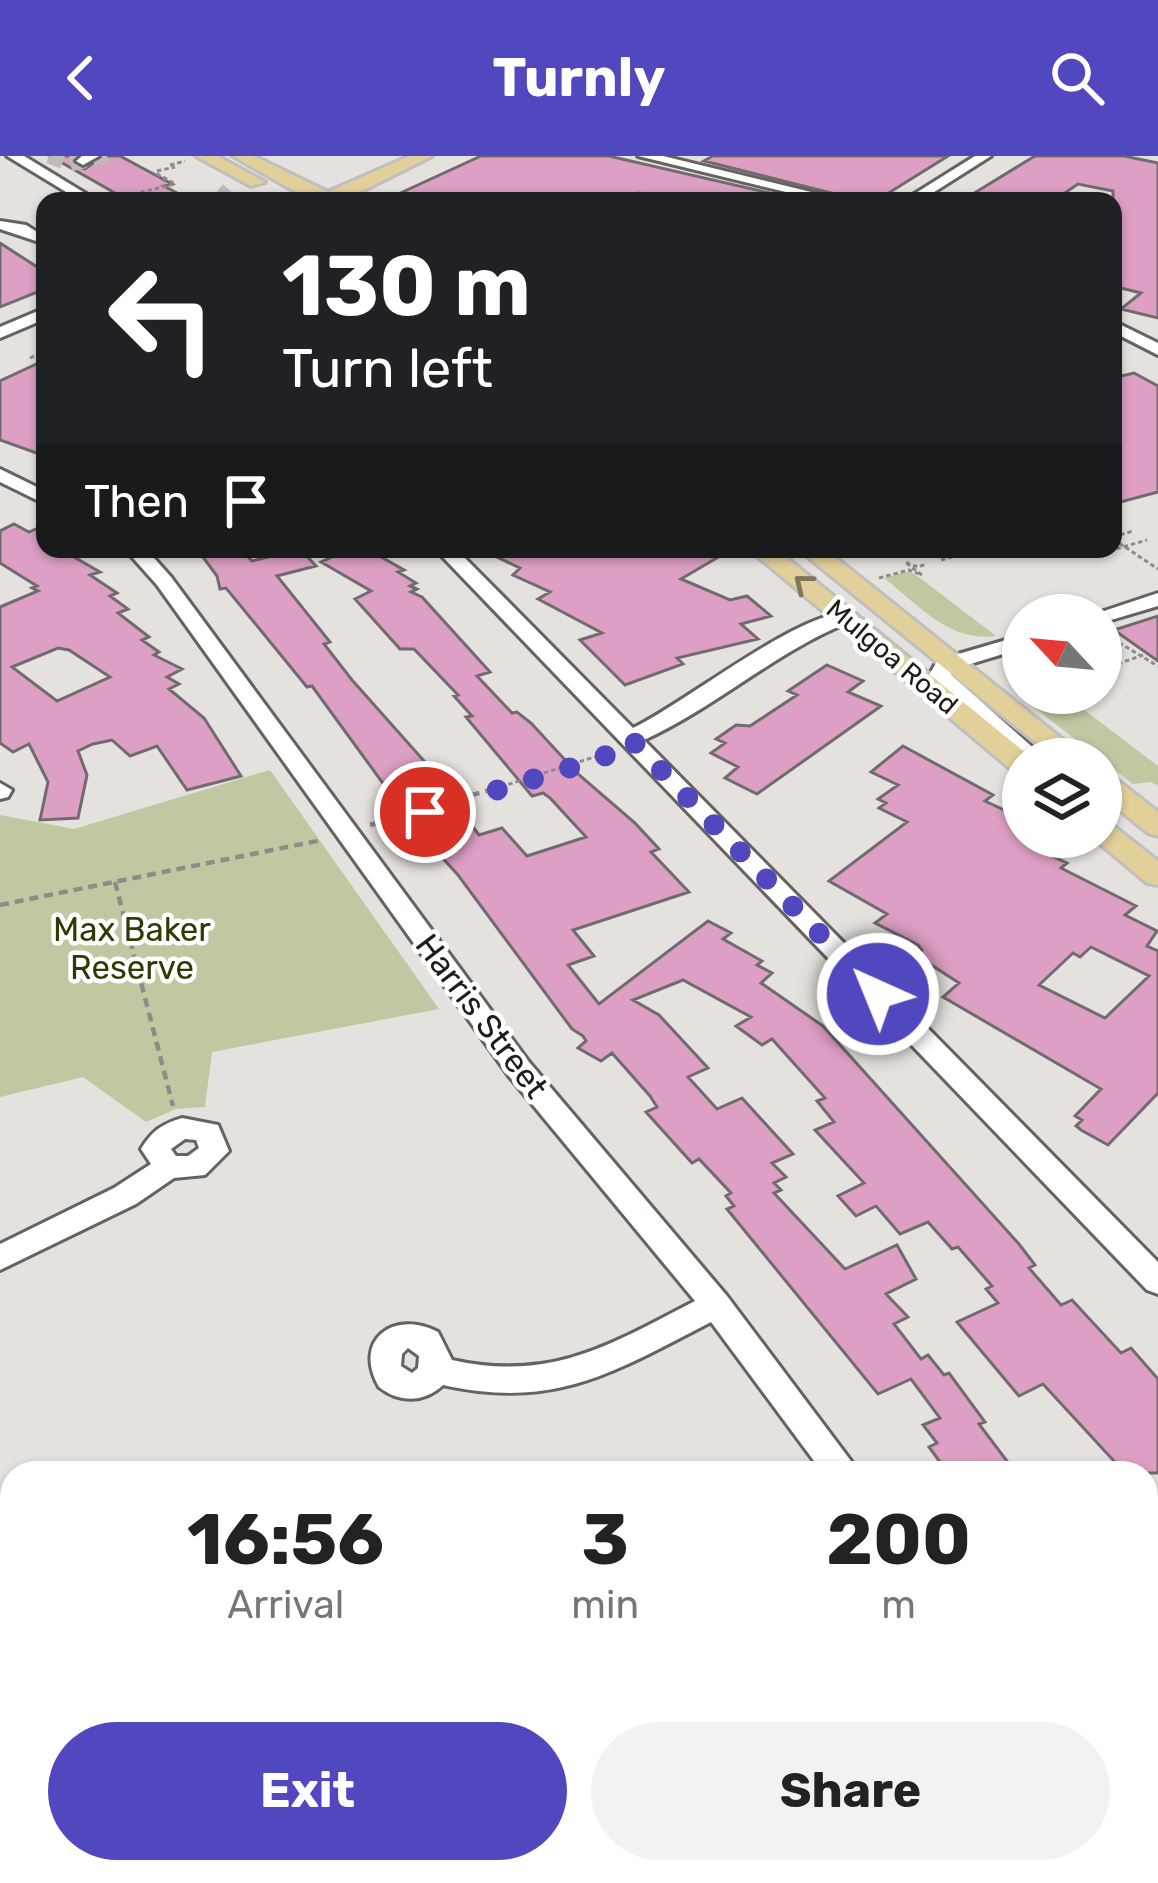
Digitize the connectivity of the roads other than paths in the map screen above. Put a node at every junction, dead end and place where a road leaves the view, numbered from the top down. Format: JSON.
{"nodes":[{"id":1,"x":14,"y":156,"type":"edge"},
{"id":2,"x":241,"y":156,"type":"edge"},
{"id":3,"x":393,"y":156,"type":"edge"},
{"id":4,"x":424,"y":156,"type":"edge"},
{"id":5,"x":645,"y":156,"type":"edge"},
{"id":6,"x":980,"y":156,"type":"edge"},
{"id":7,"x":197,"y":158,"type":"edge"},
{"id":8,"x":76,"y":192,"type":"edge"},
{"id":9,"x":291,"y":192,"type":"edge"},
{"id":10,"x":299,"y":192,"type":"edge"},
{"id":11,"x":324,"y":192,"type":"edge"},
{"id":12,"x":329,"y":192,"type":"edge"},
{"id":13,"x":802,"y":192,"type":"edge"},
{"id":14,"x":924,"y":192,"type":"edge"},
{"id":15,"x":0,"y":225,"type":"edge"},
{"id":16,"x":36,"y":238,"type":"edge"},
{"id":17,"x":36,"y":318,"type":"edge"},
{"id":18,"x":1122,"y":331,"type":"edge"},
{"id":19,"x":0,"y":333,"type":"edge"},
{"id":20,"x":1158,"y":350,"type":"edge"},
{"id":21,"x":0,"y":475,"type":"edge"},
{"id":22,"x":20,"y":485,"type":"junction"},
{"id":23,"x":36,"y":494,"type":"edge"},
{"id":24,"x":0,"y":495,"type":"edge"},
{"id":25,"x":143,"y":558,"type":"edge"},
{"id":26,"x":454,"y":558,"type":"edge"},
{"id":27,"x":772,"y":558,"type":"edge"},
{"id":28,"x":821,"y":558,"type":"edge"},
{"id":29,"x":1158,"y":599,"type":"edge"},
{"id":30,"x":1122,"y":610,"type":"edge"},
{"id":31,"x":845,"y":617,"type":"junction"},
{"id":32,"x":1002,"y":648,"type":"edge"},
{"id":33,"x":952,"y":663,"type":"junction"},
{"id":34,"x":630,"y":738,"type":"junction"},
{"id":35,"x":1009,"y":738,"type":"edge"},
{"id":36,"x":1047,"y":738,"type":"edge"},
{"id":37,"x":1002,"y":748,"type":"edge"},
{"id":38,"x":1122,"y":798,"type":"edge"},
{"id":39,"x":1158,"y":827,"type":"edge"},
{"id":40,"x":1122,"y":847,"type":"edge"},
{"id":41,"x":1158,"y":876,"type":"edge"},
{"id":42,"x":182,"y":1128,"type":"road end"},
{"id":43,"x":0,"y":1258,"type":"edge"},
{"id":44,"x":1158,"y":1282,"type":"edge"},
{"id":45,"x":716,"y":1305,"type":"junction"},
{"id":46,"x":436,"y":1370,"type":"dead end"},
{"id":47,"x":835,"y":1461,"type":"edge"}],
"edges":[{"from":1,"to":8,"type":"street"},
{"from":2,"to":10,"type":"main road"},
{"from":3,"to":11,"type":"main road"},
{"from":4,"to":12,"type":"main road"},
{"from":5,"to":13,"type":"street"},
{"from":6,"to":14,"type":"street"},
{"from":7,"to":9,"type":"main road"},
{"from":15,"to":16,"type":"street"},
{"from":17,"to":19,"type":"street"},
{"from":18,"to":20,"type":"street"},
{"from":21,"to":22,"type":"street"},
{"from":22,"to":23,"type":"street"},
{"from":22,"to":24,"type":"street"},
{"from":25,"to":45,"type":"street","name":"Harris Street"},
{"from":26,"to":34,"type":"street"},
{"from":31,"to":27,"type":"main road","name":"Mulgoa Road","one_way":true},
{"from":28,"to":33,"type":"main road","name":"Mulgoa Road"},
{"from":29,"to":30,"type":"street"},
{"from":31,"to":34,"type":"street"},
{"from":31,"to":37,"type":"main road","name":"Mulgoa Road"},
{"from":32,"to":33,"type":"street"},
{"from":33,"to":35,"type":"street"},
{"from":33,"to":36,"type":"main road","name":"Mulgoa Road"},
{"from":34,"to":44,"type":"street"},
{"from":38,"to":39,"type":"main road"},
{"from":40,"to":41,"type":"main road"},
{"from":42,"to":43,"type":"street"},
{"from":45,"to":46,"type":"street"},
{"from":45,"to":47,"type":"street","name":"Harris Street"}]}
